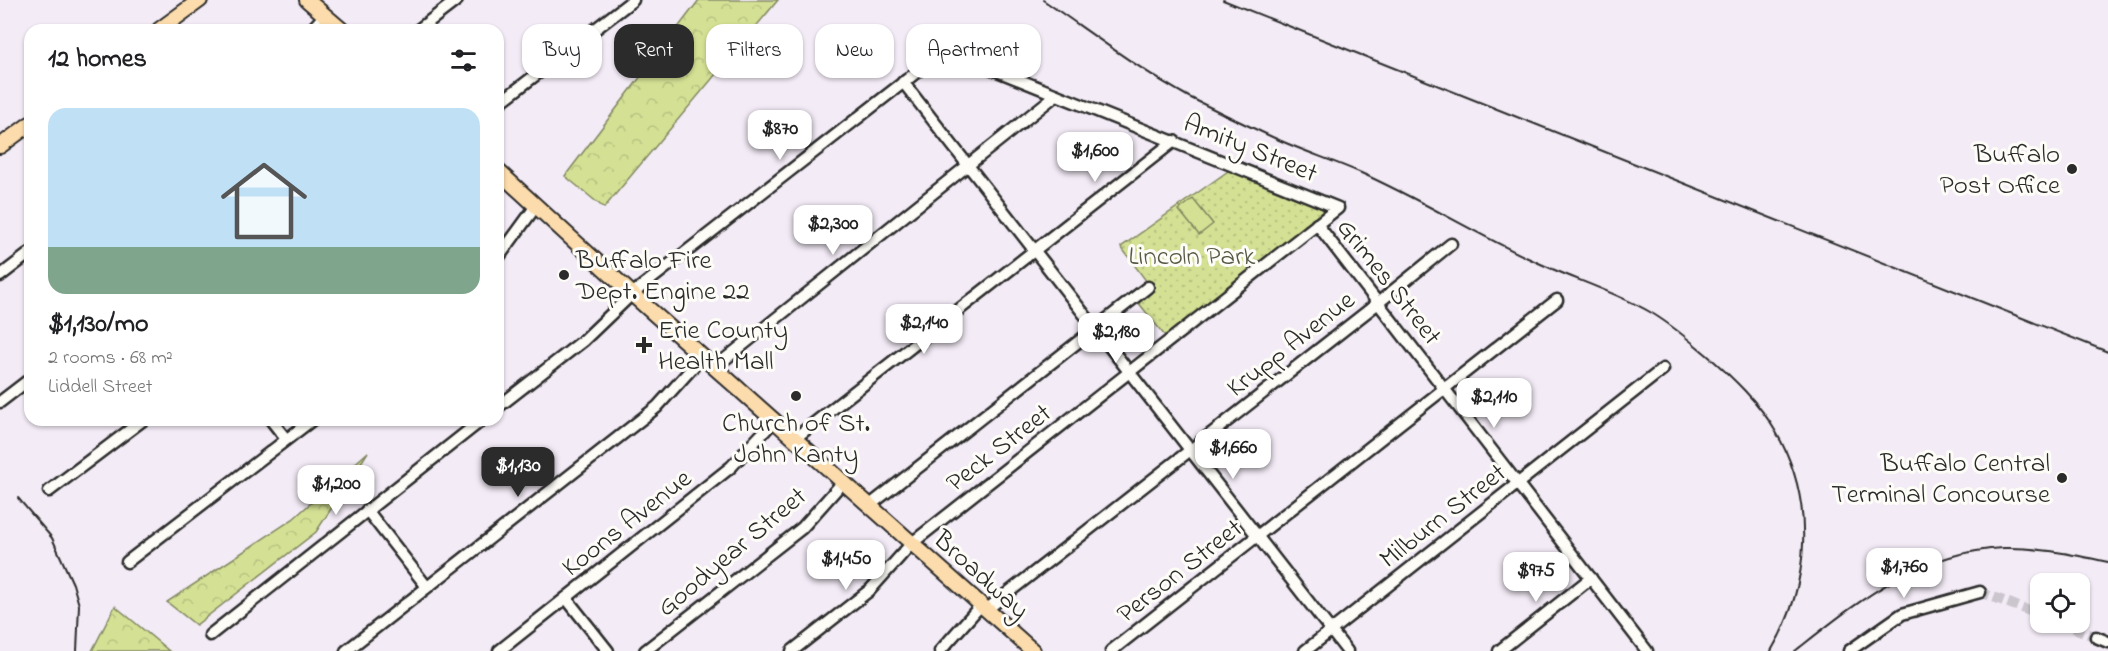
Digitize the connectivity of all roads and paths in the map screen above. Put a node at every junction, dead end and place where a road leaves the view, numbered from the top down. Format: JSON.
{"nodes":[{"id":1,"x":200,"y":0,"type":"edge"},
{"id":2,"x":307,"y":0,"type":"edge"},
{"id":3,"x":457,"y":0,"type":"edge"},
{"id":4,"x":633,"y":0,"type":"edge"},
{"id":5,"x":325,"y":15,"type":"junction"},
{"id":6,"x":167,"y":24,"type":"edge"},
{"id":7,"x":317,"y":24,"type":"edge"},
{"id":8,"x":335,"y":24,"type":"edge"},
{"id":9,"x":426,"y":24,"type":"edge"},
{"id":10,"x":903,"y":82,"type":"junction"},
{"id":11,"x":1056,"y":95,"type":"junction"},
{"id":12,"x":504,"y":99,"type":"edge"},
{"id":13,"x":24,"y":128,"type":"edge"},
{"id":14,"x":1174,"y":141,"type":"junction"},
{"id":15,"x":0,"y":146,"type":"edge"},
{"id":16,"x":969,"y":166,"type":"junction"},
{"id":17,"x":504,"y":177,"type":"edge"},
{"id":18,"x":536,"y":206,"type":"junction"},
{"id":19,"x":1338,"y":208,"type":"joint"},
{"id":20,"x":1317,"y":224,"type":"junction"},
{"id":21,"x":1451,"y":244,"type":"dead end"},
{"id":22,"x":1035,"y":249,"type":"junction"},
{"id":23,"x":504,"y":250,"type":"edge"},
{"id":24,"x":24,"y":258,"type":"edge"},
{"id":25,"x":0,"y":276,"type":"edge"},
{"id":26,"x":1148,"y":287,"type":"dead end"},
{"id":27,"x":632,"y":294,"type":"junction"},
{"id":28,"x":1557,"y":300,"type":"dead end"},
{"id":29,"x":1379,"y":302,"type":"junction"},
{"id":30,"x":1096,"y":328,"type":"junction"},
{"id":31,"x":702,"y":357,"type":"junction"},
{"id":32,"x":714,"y":368,"type":"junction"},
{"id":33,"x":1663,"y":369,"type":"dead end"},
{"id":34,"x":1130,"y":372,"type":"junction"},
{"id":35,"x":24,"y":384,"type":"edge"},
{"id":36,"x":1445,"y":389,"type":"junction"},
{"id":37,"x":0,"y":402,"type":"edge"},
{"id":38,"x":504,"y":402,"type":"edge"},
{"id":39,"x":774,"y":421,"type":"junction"},
{"id":40,"x":135,"y":426,"type":"edge"},
{"id":41,"x":276,"y":426,"type":"edge"},
{"id":42,"x":304,"y":426,"type":"edge"},
{"id":43,"x":474,"y":426,"type":"edge"},
{"id":44,"x":286,"y":439,"type":"junction"},
{"id":45,"x":795,"y":439,"type":"junction"},
{"id":46,"x":1191,"y":449,"type":"junction"},
{"id":47,"x":843,"y":482,"type":"junction"},
{"id":48,"x":1518,"y":484,"type":"junction"},
{"id":49,"x":49,"y":491,"type":"dead end"},
{"id":50,"x":869,"y":506,"type":"junction"},
{"id":51,"x":367,"y":510,"type":"junction"},
{"id":52,"x":1258,"y":536,"type":"junction"},
{"id":53,"x":912,"y":543,"type":"junction"},
{"id":54,"x":127,"y":562,"type":"dead end"},
{"id":55,"x":1591,"y":578,"type":"junction"},
{"id":56,"x":427,"y":587,"type":"junction"},
{"id":57,"x":1980,"y":592,"type":"tunnel mouth"},
{"id":58,"x":566,"y":598,"type":"junction"},
{"id":59,"x":984,"y":607,"type":"junction"},
{"id":60,"x":1332,"y":630,"type":"junction"},
{"id":61,"x":210,"y":635,"type":"dead end"},
{"id":62,"x":2096,"y":637,"type":"tunnel mouth"},
{"id":63,"x":2108,"y":642,"type":"edge"},
{"id":64,"x":346,"y":651,"type":"edge"},
{"id":65,"x":499,"y":651,"type":"edge"},
{"id":66,"x":608,"y":651,"type":"edge"},
{"id":67,"x":645,"y":651,"type":"edge"},
{"id":68,"x":792,"y":651,"type":"edge"},
{"id":69,"x":940,"y":651,"type":"edge"},
{"id":70,"x":1033,"y":651,"type":"edge"},
{"id":71,"x":1111,"y":651,"type":"edge"},
{"id":72,"x":1305,"y":651,"type":"edge"},
{"id":73,"x":1347,"y":651,"type":"edge"},
{"id":74,"x":1499,"y":651,"type":"edge"},
{"id":75,"x":1647,"y":651,"type":"edge"},
{"id":76,"x":1849,"y":651,"type":"edge"}],
"edges":[{"from":1,"to":6,"type":"main road"},
{"from":2,"to":5,"type":"main road"},
{"from":3,"to":9,"type":"street"},
{"from":4,"to":12,"type":"street"},
{"from":5,"to":7,"type":"street"},
{"from":5,"to":8,"type":"main road"},
{"from":10,"to":11,"type":"street","name":"Amity Street"},
{"from":10,"to":16,"type":"street"},
{"from":10,"to":27,"type":"street"},
{"from":11,"to":14,"type":"street","name":"Amity Street"},
{"from":11,"to":16,"type":"street"},
{"from":13,"to":15,"type":"main road"},
{"from":14,"to":19,"type":"street","name":"Amity Street"},
{"from":14,"to":22,"type":"street"},
{"from":16,"to":22,"type":"street"},
{"from":16,"to":32,"type":"street"},
{"from":17,"to":18,"type":"main road","name":"Broadway"},
{"from":18,"to":23,"type":"street"},
{"from":18,"to":27,"type":"main road","name":"Broadway"},
{"from":19,"to":20,"type":"street","name":"Peck Street"},
{"from":20,"to":29,"type":"street","name":"Grimes Street"},
{"from":20,"to":34,"type":"street","name":"Peck Street"},
{"from":21,"to":29,"type":"street","name":"Krupp Avenue"},
{"from":22,"to":30,"type":"street"},
{"from":22,"to":45,"type":"street"},
{"from":24,"to":25,"type":"street"},
{"from":26,"to":30,"type":"street"},
{"from":27,"to":31,"type":"main road","name":"Broadway"},
{"from":27,"to":38,"type":"street"},
{"from":28,"to":36,"type":"street","name":"Person Street"},
{"from":29,"to":36,"type":"street","name":"Grimes Street"},
{"from":29,"to":46,"type":"street","name":"Krupp Avenue"},
{"from":30,"to":34,"type":"street"},
{"from":30,"to":50,"type":"street"},
{"from":31,"to":32,"type":"main road","name":"Broadway"},
{"from":31,"to":56,"type":"street"},
{"from":32,"to":39,"type":"main road","name":"Broadway"},
{"from":33,"to":48,"type":"street","name":"Milburn Street"},
{"from":34,"to":46,"type":"street"},
{"from":34,"to":53,"type":"street","name":"Peck Street"},
{"from":35,"to":37,"type":"street"},
{"from":36,"to":48,"type":"street","name":"Grimes Street"},
{"from":36,"to":52,"type":"street","name":"Person Street"},
{"from":39,"to":45,"type":"main road","name":"Broadway"},
{"from":39,"to":58,"type":"street","name":"Koons Avenue"},
{"from":40,"to":49,"type":"street"},
{"from":41,"to":44,"type":"street"},
{"from":42,"to":44,"type":"street"},
{"from":43,"to":51,"type":"street"},
{"from":44,"to":54,"type":"street"},
{"from":45,"to":47,"type":"main road","name":"Broadway"},
{"from":46,"to":52,"type":"street"},
{"from":46,"to":59,"type":"street","name":"Krupp Avenue"},
{"from":47,"to":50,"type":"main road","name":"Broadway"},
{"from":47,"to":67,"type":"street","name":"Goodyear Street"},
{"from":48,"to":55,"type":"street","name":"Grimes Street"},
{"from":48,"to":60,"type":"street","name":"Milburn Street"},
{"from":50,"to":53,"type":"main road","name":"Broadway"},
{"from":51,"to":56,"type":"street"},
{"from":51,"to":61,"type":"street"},
{"from":52,"to":60,"type":"street"},
{"from":52,"to":71,"type":"street","name":"Person Street"},
{"from":53,"to":59,"type":"main road","name":"Broadway"},
{"from":53,"to":68,"type":"street","name":"Peck Street"},
{"from":55,"to":74,"type":"street"},
{"from":55,"to":75,"type":"street","name":"Grimes Street"},
{"from":56,"to":64,"type":"street"},
{"from":57,"to":76,"type":"street"},
{"from":58,"to":65,"type":"street","name":"Koons Avenue"},
{"from":58,"to":66,"type":"street"},
{"from":59,"to":69,"type":"street","name":"Krupp Avenue"},
{"from":59,"to":70,"type":"main road","name":"Broadway"},
{"from":60,"to":72,"type":"street","name":"Milburn Street"},
{"from":60,"to":73,"type":"street"},
{"from":62,"to":63,"type":"street"}]}
